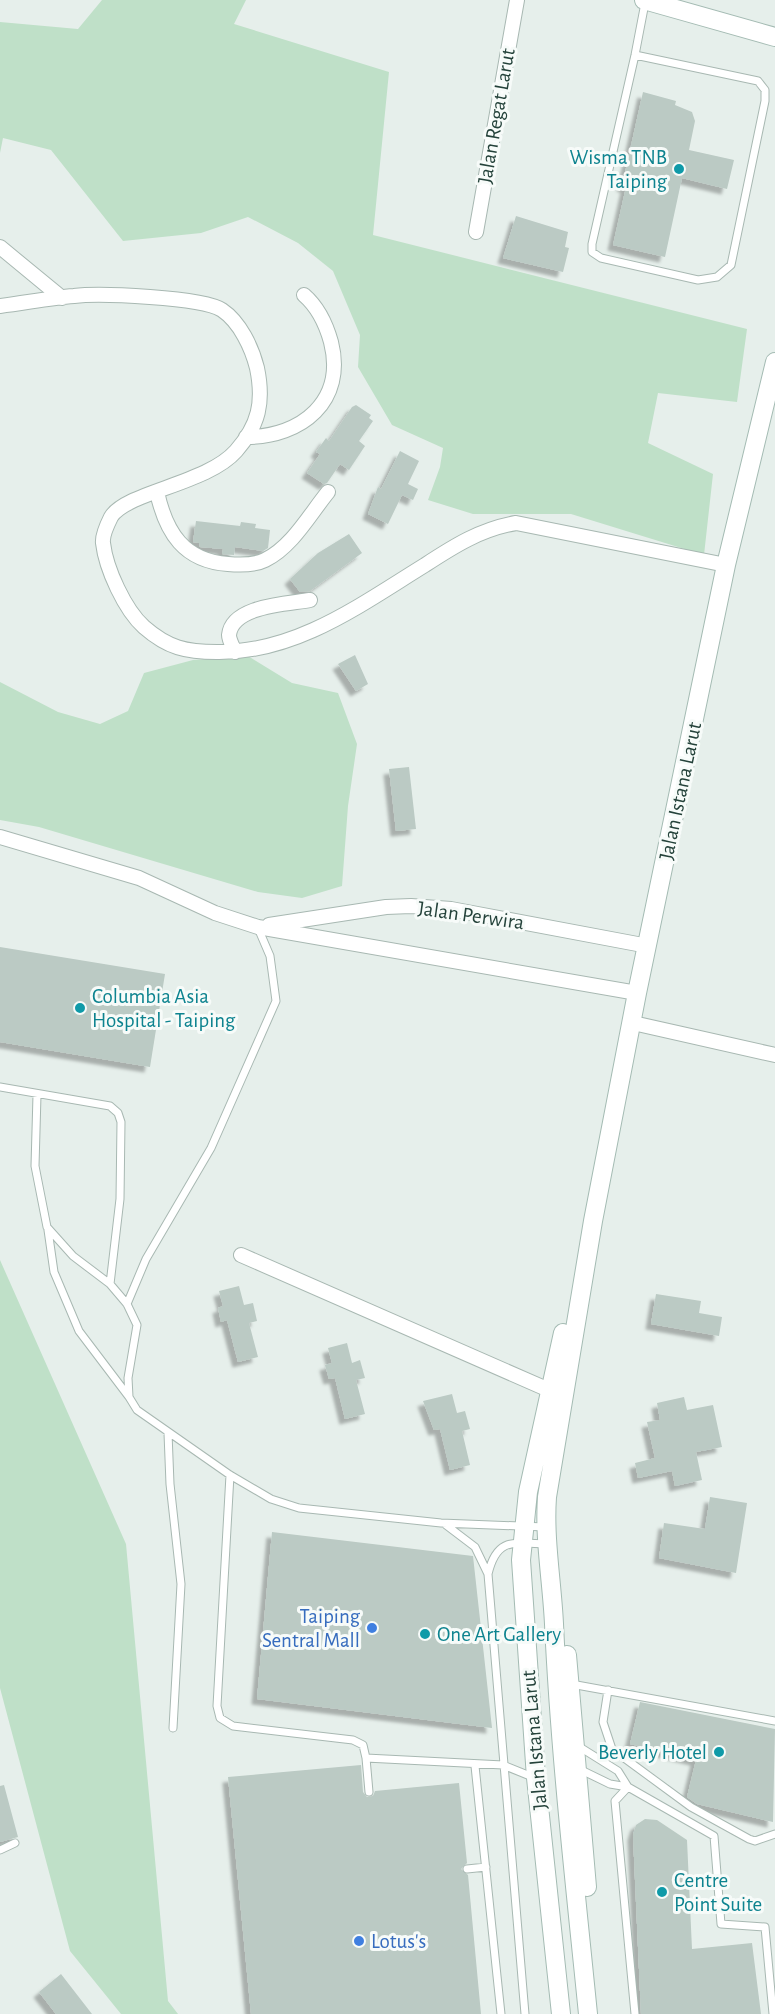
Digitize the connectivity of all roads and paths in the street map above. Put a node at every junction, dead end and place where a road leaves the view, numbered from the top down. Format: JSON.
{"nodes":[{"id":1,"x":517,"y":0,"type":"edge"},
{"id":2,"x":644,"y":0,"type":"edge"},
{"id":3,"x":775,"y":37,"type":"edge"},
{"id":4,"x":635,"y":55,"type":"junction"},
{"id":5,"x":476,"y":231,"type":"dead end"},
{"id":6,"x":0,"y":246,"type":"edge"},
{"id":7,"x":304,"y":295,"type":"dead end"},
{"id":8,"x":62,"y":298,"type":"junction"},
{"id":9,"x":0,"y":306,"type":"edge"},
{"id":10,"x":775,"y":362,"type":"edge"},
{"id":11,"x":246,"y":437,"type":"junction"},
{"id":12,"x":157,"y":492,"type":"junction"},
{"id":13,"x":328,"y":492,"type":"dead end"},
{"id":14,"x":726,"y":565,"type":"junction"},
{"id":15,"x":310,"y":600,"type":"dead end"},
{"id":16,"x":235,"y":652,"type":"junction"},
{"id":17,"x":0,"y":837,"type":"edge"},
{"id":18,"x":258,"y":927,"type":"junction"},
{"id":19,"x":648,"y":946,"type":"junction"},
{"id":20,"x":637,"y":993,"type":"junction"},
{"id":21,"x":633,"y":1023,"type":"junction"},
{"id":22,"x":775,"y":1054,"type":"edge"},
{"id":23,"x":0,"y":1087,"type":"edge"},
{"id":24,"x":37,"y":1095,"type":"junction"},
{"id":25,"x":593,"y":1221,"type":"junction"},
{"id":26,"x":47,"y":1227,"type":"junction"},
{"id":27,"x":241,"y":1255,"type":"dead end"},
{"id":28,"x":110,"y":1284,"type":"junction"},
{"id":29,"x":127,"y":1304,"type":"junction"},
{"id":30,"x":549,"y":1390,"type":"junction"},
{"id":31,"x":129,"y":1397,"type":"junction"},
{"id":32,"x":168,"y":1433,"type":"junction"},
{"id":33,"x":230,"y":1475,"type":"junction"},
{"id":34,"x":441,"y":1523,"type":"junction"},
{"id":35,"x":523,"y":1535,"type":"junction"},
{"id":36,"x":547,"y":1536,"type":"junction"},
{"id":37,"x":488,"y":1574,"type":"junction"},
{"id":38,"x":551,"y":1577,"type":"junction"},
{"id":39,"x":570,"y":1683,"type":"junction"},
{"id":40,"x":608,"y":1690,"type":"junction"},
{"id":41,"x":775,"y":1721,"type":"edge"},
{"id":42,"x":173,"y":1728,"type":"dead end"},
{"id":43,"x":575,"y":1744,"type":"junction"},
{"id":44,"x":366,"y":1758,"type":"junction"},
{"id":45,"x":503,"y":1765,"type":"junction"},
{"id":46,"x":475,"y":1766,"type":"junction"},
{"id":47,"x":577,"y":1768,"type":"junction"},
{"id":48,"x":536,"y":1778,"type":"junction"},
{"id":49,"x":628,"y":1787,"type":"junction"},
{"id":50,"x":369,"y":1792,"type":"dead end"},
{"id":51,"x":775,"y":1834,"type":"edge"},
{"id":52,"x":15,"y":1842,"type":"dead end"},
{"id":53,"x":0,"y":1850,"type":"edge"},
{"id":54,"x":486,"y":1867,"type":"junction"},
{"id":55,"x":467,"y":1869,"type":"dead end"},
{"id":56,"x":501,"y":2014,"type":"edge"},
{"id":57,"x":525,"y":2014,"type":"edge"},
{"id":58,"x":561,"y":2014,"type":"edge"},
{"id":59,"x":588,"y":2014,"type":"edge"},
{"id":60,"x":599,"y":2014,"type":"edge"},
{"id":61,"x":635,"y":2014,"type":"edge"},
{"id":62,"x":773,"y":2014,"type":"edge"}],
"edges":[{"from":1,"to":5,"type":"street","name":"Jalan Regat Larut"},
{"from":2,"to":3,"type":"main road"},
{"from":2,"to":4,"type":"lane"},
{"from":4,"to":4,"type":"lane"},
{"from":6,"to":8,"type":"street"},
{"from":7,"to":11,"type":"street"},
{"from":8,"to":9,"type":"street"},
{"from":8,"to":11,"type":"street"},
{"from":10,"to":14,"type":"main road","name":"Jalan Istana Larut"},
{"from":11,"to":12,"type":"street"},
{"from":12,"to":13,"type":"street"},
{"from":12,"to":16,"type":"street"},
{"from":14,"to":16,"type":"street"},
{"from":14,"to":19,"type":"main road","name":"Jalan Istana Larut"},
{"from":15,"to":16,"type":"street"},
{"from":17,"to":18,"type":"street","name":"Jalan Perwira"},
{"from":18,"to":19,"type":"street","name":"Jalan Perwira"},
{"from":18,"to":20,"type":"street","name":"Jalan Perwira"},
{"from":18,"to":29,"type":"lane"},
{"from":19,"to":20,"type":"main road","name":"Jalan Istana Larut"},
{"from":20,"to":21,"type":"main road","name":"Jalan Istana Larut"},
{"from":21,"to":22,"type":"street"},
{"from":21,"to":25,"type":"main road","name":"Jalan Istana Larut"},
{"from":23,"to":24,"type":"lane"},
{"from":24,"to":26,"type":"lane"},
{"from":24,"to":28,"type":"lane"},
{"from":25,"to":30,"type":"main road","name":"Jalan Istana Larut"},
{"from":25,"to":36,"type":"main road","name":"Jalan Istana Larut"},
{"from":26,"to":28,"type":"lane"},
{"from":26,"to":31,"type":"lane"},
{"from":27,"to":30,"type":"street"},
{"from":28,"to":29,"type":"lane"},
{"from":29,"to":31,"type":"lane"},
{"from":30,"to":35,"type":"main road","name":"Jalan Istana Larut"},
{"from":31,"to":32,"type":"lane"},
{"from":32,"to":33,"type":"lane"},
{"from":32,"to":42,"type":"lane"},
{"from":33,"to":34,"type":"lane"},
{"from":33,"to":44,"type":"lane"},
{"from":34,"to":35,"type":"lane"},
{"from":34,"to":37,"type":"lane"},
{"from":35,"to":36,"type":"lane"},
{"from":35,"to":36,"type":"lane"},
{"from":35,"to":37,"type":"lane"},
{"from":35,"to":48,"type":"main road","name":"Jalan Istana Larut"},
{"from":36,"to":38,"type":"main road","name":"Jalan Istana Larut"},
{"from":37,"to":45,"type":"lane"},
{"from":38,"to":39,"type":"main road","name":"Jalan Istana Larut"},
{"from":38,"to":59,"type":"main road","name":"Jalan Istana Larut"},
{"from":39,"to":40,"type":"lane"},
{"from":39,"to":43,"type":"main road","name":"Jalan Istana Larut"},
{"from":40,"to":41,"type":"lane"},
{"from":40,"to":51,"type":"lane"},
{"from":43,"to":47,"type":"main road","name":"Jalan Istana Larut"},
{"from":43,"to":49,"type":"lane"},
{"from":44,"to":46,"type":"lane"},
{"from":44,"to":50,"type":"lane"},
{"from":45,"to":46,"type":"lane"},
{"from":45,"to":48,"type":"lane"},
{"from":45,"to":57,"type":"lane"},
{"from":46,"to":54,"type":"lane"},
{"from":47,"to":49,"type":"lane"},
{"from":47,"to":60,"type":"main road","name":"Jalan Istana Larut"},
{"from":48,"to":58,"type":"main road","name":"Jalan Istana Larut"},
{"from":49,"to":61,"type":"lane"},
{"from":49,"to":62,"type":"lane"},
{"from":52,"to":53,"type":"lane"},
{"from":54,"to":55,"type":"lane"},
{"from":54,"to":56,"type":"lane"}]}
